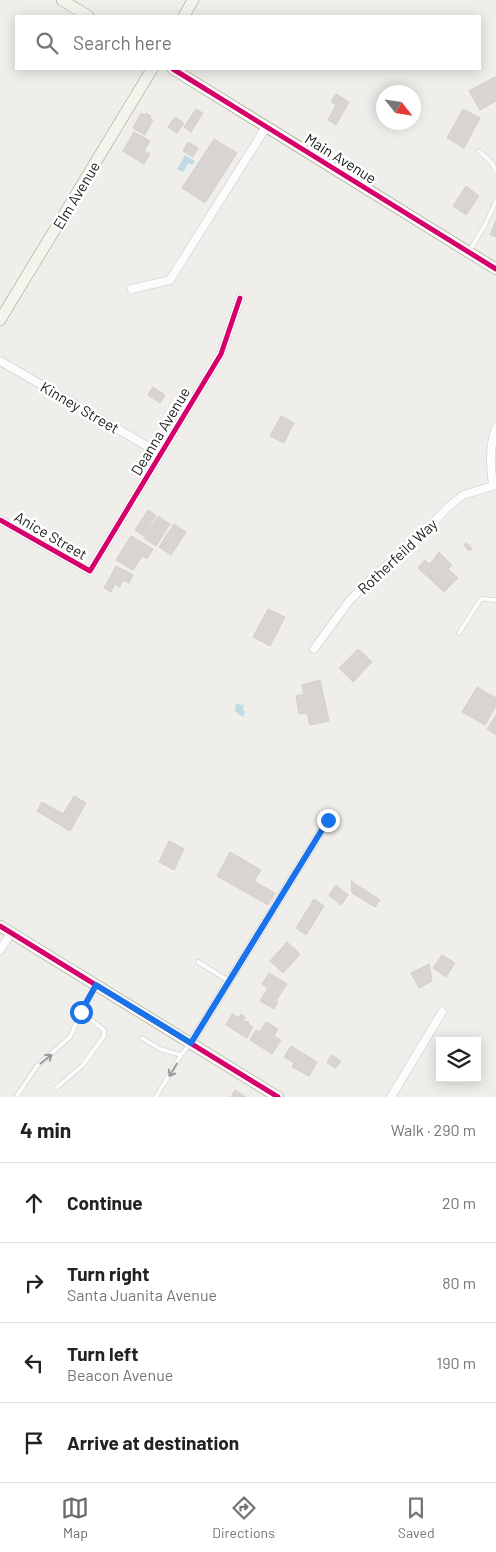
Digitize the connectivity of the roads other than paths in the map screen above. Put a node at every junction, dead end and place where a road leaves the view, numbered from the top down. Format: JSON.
{"nodes":[{"id":1,"x":62,"y":0,"type":"edge"},
{"id":2,"x":193,"y":0,"type":"edge"},
{"id":3,"x":86,"y":15,"type":"edge"},
{"id":4,"x":185,"y":15,"type":"edge"},
{"id":5,"x":151,"y":70,"type":"edge"},
{"id":6,"x":175,"y":70,"type":"edge"},
{"id":7,"x":266,"y":127,"type":"junction"},
{"id":8,"x":479,"y":151,"type":"dead end"},
{"id":9,"x":496,"y":171,"type":"edge"},
{"id":10,"x":496,"y":201,"type":"edge"},
{"id":11,"x":468,"y":252,"type":"junction"},
{"id":12,"x":496,"y":269,"type":"edge"},
{"id":13,"x":132,"y":289,"type":"dead end"},
{"id":14,"x":240,"y":298,"type":"dead end"},
{"id":15,"x":0,"y":320,"type":"edge"},
{"id":16,"x":0,"y":361,"type":"edge"},
{"id":17,"x":496,"y":428,"type":"edge"},
{"id":18,"x":161,"y":454,"type":"junction"},
{"id":19,"x":495,"y":485,"type":"edge"},
{"id":20,"x":0,"y":520,"type":"edge"},
{"id":21,"x":90,"y":571,"type":"joint"},
{"id":22,"x":496,"y":600,"type":"edge"},
{"id":23,"x":459,"y":633,"type":"dead end"},
{"id":24,"x":314,"y":649,"type":"dead end"},
{"id":25,"x":328,"y":820,"type":"dead end"},
{"id":26,"x":0,"y":926,"type":"edge"},
{"id":27,"x":11,"y":933,"type":"junction"},
{"id":28,"x":0,"y":950,"type":"edge"},
{"id":29,"x":198,"y":962,"type":"dead end"},
{"id":30,"x":229,"y":981,"type":"junction"},
{"id":31,"x":96,"y":985,"type":"junction"},
{"id":32,"x":81,"y":1012,"type":"junction"},
{"id":33,"x":442,"y":1012,"type":"dead end"},
{"id":34,"x":142,"y":1038,"type":"dead end"},
{"id":35,"x":191,"y":1043,"type":"junction"},
{"id":36,"x":181,"y":1055,"type":"junction"},
{"id":37,"x":56,"y":1088,"type":"dead end"},
{"id":38,"x":16,"y":1097,"type":"edge"},
{"id":39,"x":156,"y":1097,"type":"edge"},
{"id":40,"x":278,"y":1097,"type":"edge"},
{"id":41,"x":391,"y":1097,"type":"edge"}],
"edges":[{"from":1,"to":3,"type":"street"},
{"from":2,"to":4,"type":"street"},
{"from":5,"to":15,"type":"street","name":"Elm Avenue"},
{"from":6,"to":7,"type":"street","name":"Main Avenue"},
{"from":7,"to":11,"type":"street","name":"Main Avenue"},
{"from":7,"to":13,"type":"street"},
{"from":8,"to":9,"type":"lane"},
{"from":10,"to":11,"type":"lane"},
{"from":11,"to":12,"type":"street","name":"Main Avenue"},
{"from":14,"to":18,"type":"street","name":"Deanna Avenue"},
{"from":16,"to":18,"type":"street","name":"Kinney Street"},
{"from":17,"to":19,"type":"street"},
{"from":18,"to":21,"type":"street","name":"Deanna Avenue"},
{"from":19,"to":24,"type":"street","name":"Rotherfeild Way"},
{"from":20,"to":21,"type":"street","name":"Anice Street"},
{"from":22,"to":23,"type":"lane"},
{"from":25,"to":30,"type":"street"},
{"from":26,"to":27,"type":"street"},
{"from":27,"to":28,"type":"street"},
{"from":27,"to":31,"type":"street"},
{"from":29,"to":30,"type":"lane"},
{"from":30,"to":35,"type":"street"},
{"from":31,"to":32,"type":"lane"},
{"from":31,"to":35,"type":"street"},
{"from":32,"to":37,"type":"lane"},
{"from":38,"to":32,"type":"lane","one_way":true},
{"from":33,"to":41,"type":"street"},
{"from":34,"to":36,"type":"lane"},
{"from":35,"to":36,"type":"lane"},
{"from":35,"to":40,"type":"street"},
{"from":36,"to":39,"type":"lane","one_way":true}]}
